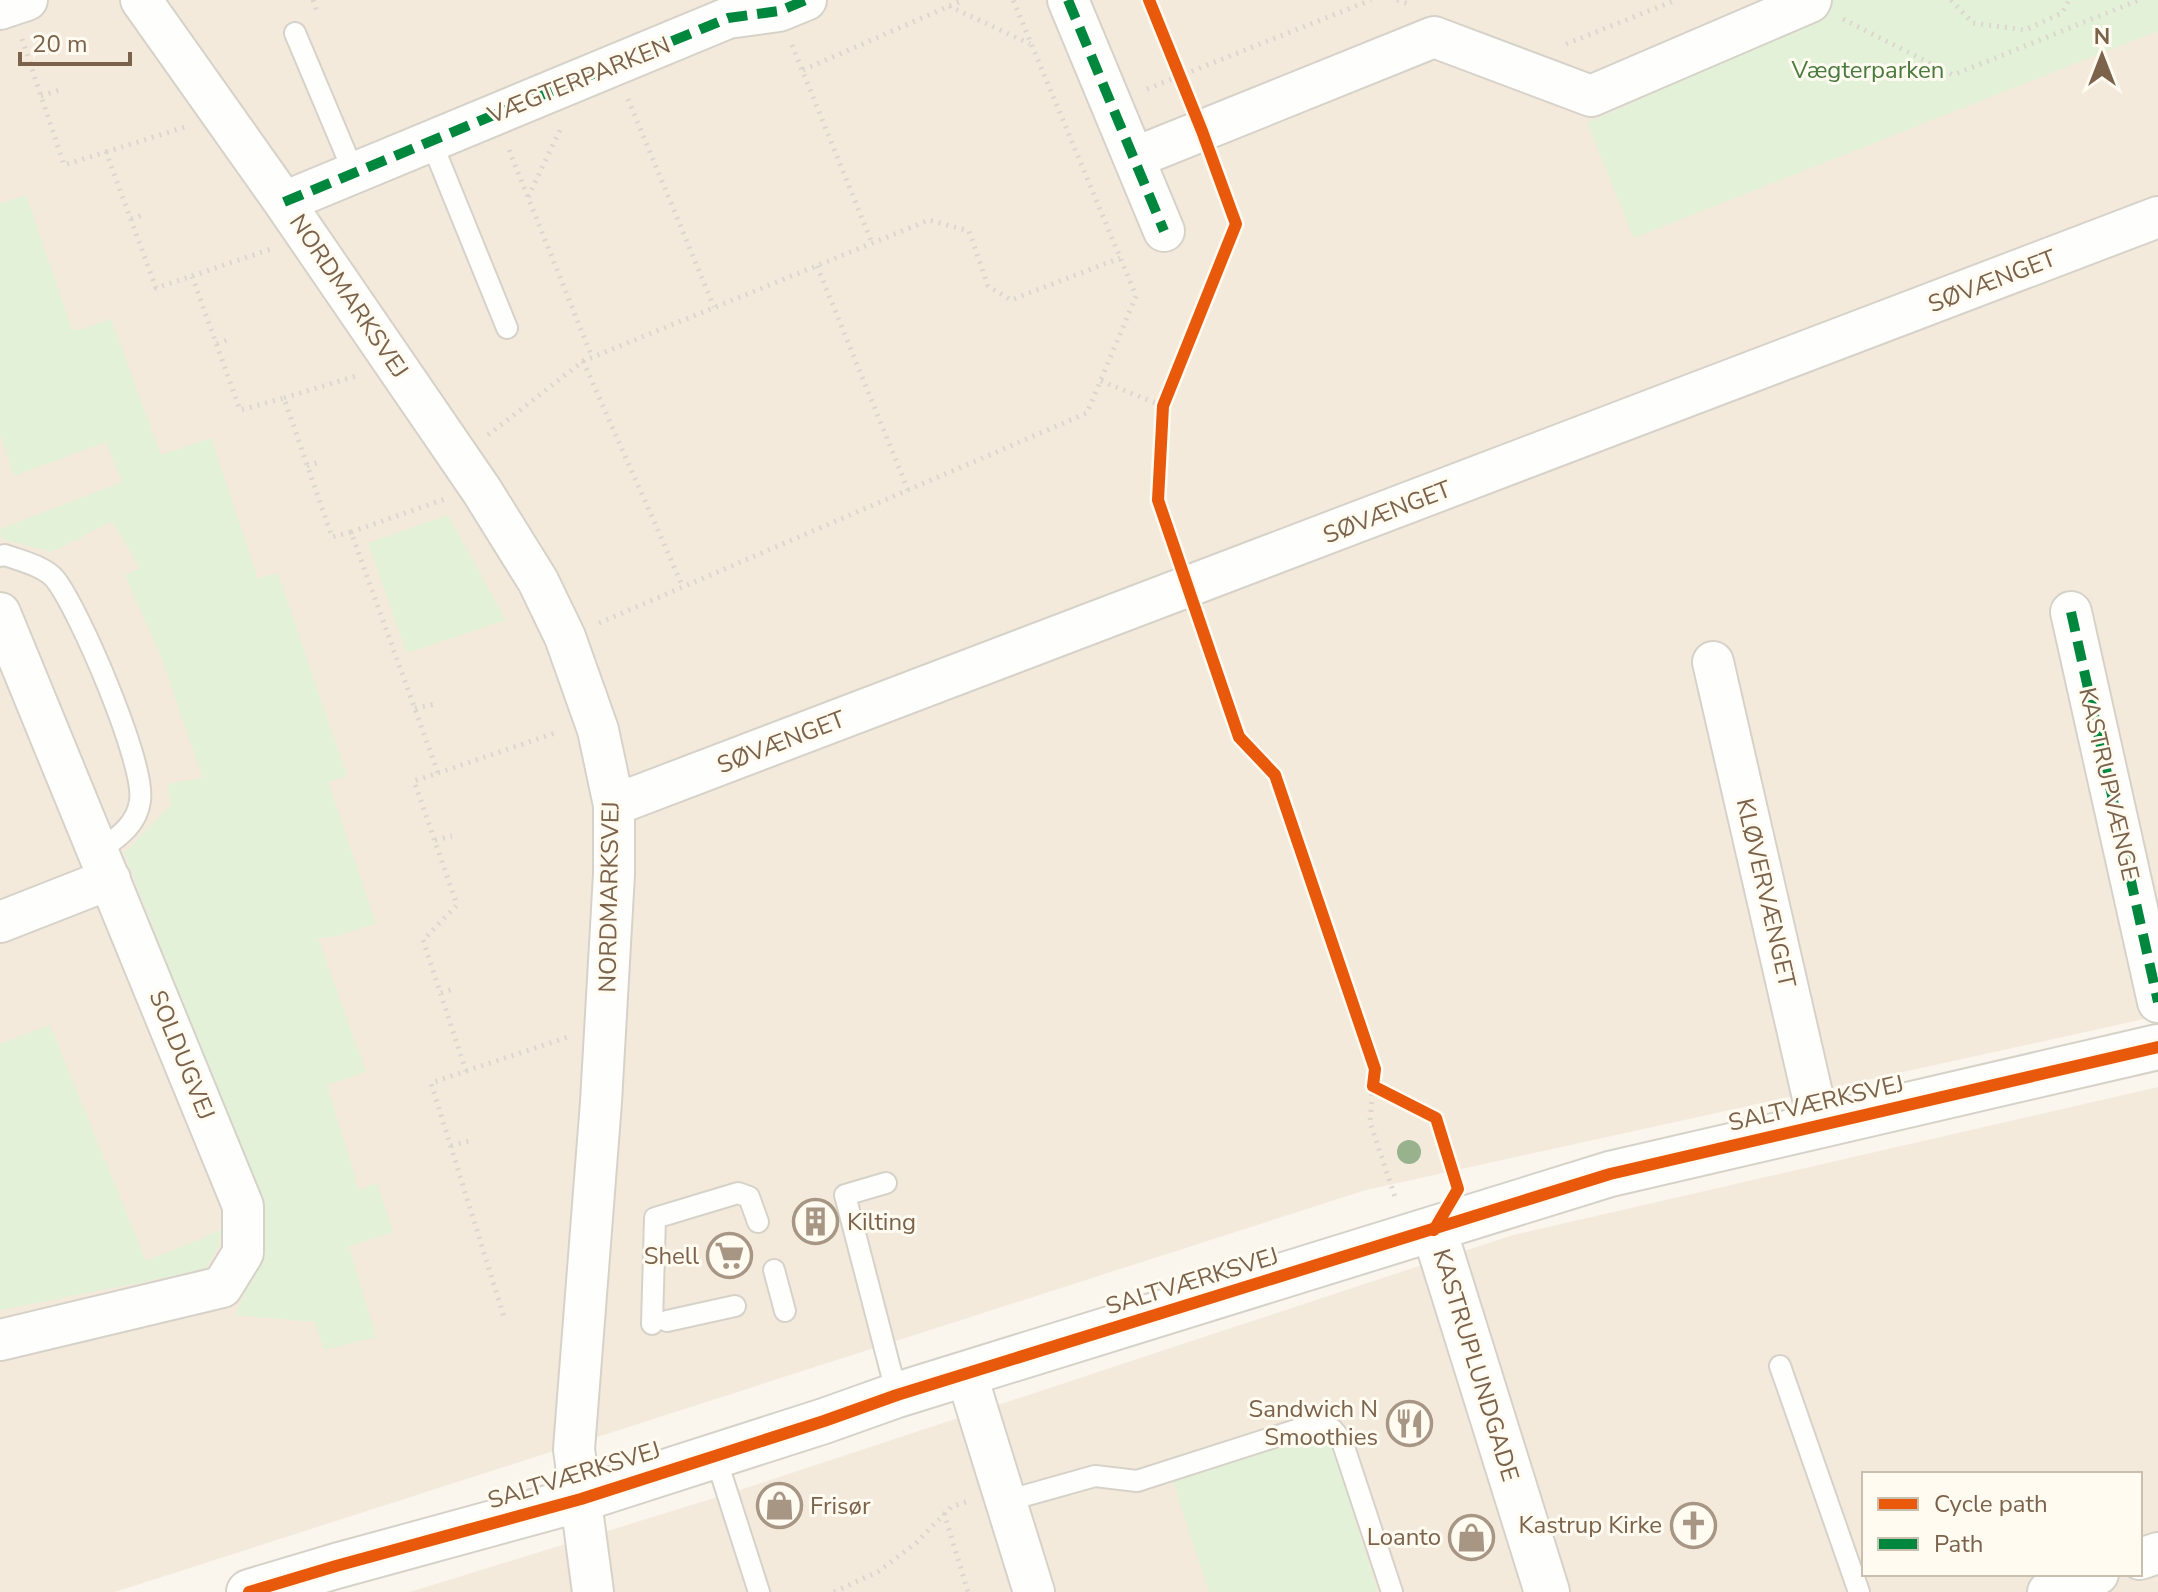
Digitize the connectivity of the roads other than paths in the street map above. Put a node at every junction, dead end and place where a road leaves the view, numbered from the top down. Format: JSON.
{"nodes":[{"id":1,"x":141,"y":0,"type":"edge"},
{"id":2,"x":1068,"y":0,"type":"edge"},
{"id":3,"x":1811,"y":1,"type":"edge"},
{"id":4,"x":792,"y":5,"type":"edge"},
{"id":5,"x":724,"y":9,"type":"edge"},
{"id":6,"x":295,"y":33,"type":"dead end"},
{"id":7,"x":431,"y":141,"type":"junction"},
{"id":8,"x":1134,"y":158,"type":"junction"},
{"id":9,"x":354,"y":173,"type":"junction"},
{"id":10,"x":284,"y":202,"type":"junction"},
{"id":11,"x":2158,"y":217,"type":"edge"},
{"id":12,"x":1164,"y":231,"type":"dead end"},
{"id":13,"x":507,"y":328,"type":"dead end"},
{"id":14,"x":0,"y":556,"type":"edge"},
{"id":15,"x":2071,"y":612,"type":"dead end"},
{"id":16,"x":0,"y":613,"type":"edge"},
{"id":17,"x":1713,"y":662,"type":"dead end"},
{"id":18,"x":614,"y":805,"type":"junction"},
{"id":19,"x":104,"y":865,"type":"junction"},
{"id":20,"x":0,"y":922,"type":"edge"},
{"id":21,"x":2158,"y":1002,"type":"edge"},
{"id":22,"x":2158,"y":1047,"type":"edge"},
{"id":23,"x":1819,"y":1124,"type":"junction"},
{"id":24,"x":886,"y":1183,"type":"dead end"},
{"id":25,"x":758,"y":1222,"type":"dead end"},
{"id":26,"x":1434,"y":1230,"type":"junction"},
{"id":27,"x":774,"y":1270,"type":"dead end"},
{"id":28,"x":735,"y":1306,"type":"dead end"},
{"id":29,"x":785,"y":1311,"type":"dead end"},
{"id":30,"x":0,"y":1340,"type":"edge"},
{"id":31,"x":1780,"y":1366,"type":"dead end"},
{"id":32,"x":966,"y":1373,"type":"junction"},
{"id":33,"x":897,"y":1395,"type":"junction"},
{"id":34,"x":715,"y":1455,"type":"junction"},
{"id":35,"x":1004,"y":1495,"type":"junction"},
{"id":36,"x":581,"y":1499,"type":"junction"},
{"id":37,"x":2092,"y":1576,"type":"edge"},
{"id":38,"x":249,"y":1592,"type":"edge"},
{"id":39,"x":593,"y":1592,"type":"edge"},
{"id":40,"x":759,"y":1592,"type":"edge"},
{"id":41,"x":1034,"y":1592,"type":"edge"},
{"id":42,"x":1392,"y":1592,"type":"edge"},
{"id":43,"x":1547,"y":1592,"type":"edge"},
{"id":44,"x":1859,"y":1592,"type":"edge"},
{"id":45,"x":2048,"y":1592,"type":"edge"}],
"edges":[{"from":1,"to":10,"type":"street","name":"NORDMARKSVEJ"},
{"from":2,"to":8,"type":"street"},
{"from":3,"to":8,"type":"street"},
{"from":4,"to":5,"type":"street","name":"VÆGTERPARKEN"},
{"from":5,"to":7,"type":"street","name":"VÆGTERPARKEN"},
{"from":6,"to":9,"type":"lane"},
{"from":7,"to":9,"type":"street","name":"VÆGTERPARKEN"},
{"from":7,"to":13,"type":"lane"},
{"from":8,"to":12,"type":"street"},
{"from":9,"to":10,"type":"street","name":"VÆGTERPARKEN"},
{"from":10,"to":18,"type":"street","name":"NORDMARKSVEJ"},
{"from":11,"to":18,"type":"street","name":"SØVÆNGET"},
{"from":14,"to":19,"type":"lane"},
{"from":15,"to":21,"type":"street","name":"KASTRUPVÆNGE"},
{"from":16,"to":19,"type":"street","name":"SOLDUGVEJ"},
{"from":17,"to":23,"type":"street","name":"KLØVERVÆNGET"},
{"from":18,"to":36,"type":"street","name":"NORDMARKSVEJ"},
{"from":19,"to":20,"type":"street"},
{"from":19,"to":30,"type":"street","name":"SOLDUGVEJ"},
{"from":22,"to":23,"type":"street","name":"SALTVÆRKSVEJ"},
{"from":23,"to":26,"type":"street","name":"SALTVÆRKSVEJ"},
{"from":24,"to":33,"type":"lane"},
{"from":25,"to":28,"type":"lane"},
{"from":26,"to":32,"type":"street","name":"SALTVÆRKSVEJ"},
{"from":26,"to":43,"type":"street","name":"KASTRUPLUNDGADE"},
{"from":27,"to":29,"type":"lane"},
{"from":31,"to":44,"type":"lane"},
{"from":32,"to":33,"type":"street","name":"SALTVÆRKSVEJ"},
{"from":32,"to":35,"type":"street"},
{"from":33,"to":34,"type":"street","name":"SALTVÆRKSVEJ"},
{"from":34,"to":36,"type":"street","name":"SALTVÆRKSVEJ"},
{"from":34,"to":40,"type":"lane"},
{"from":35,"to":41,"type":"street"},
{"from":35,"to":42,"type":"lane"},
{"from":36,"to":38,"type":"street","name":"SALTVÆRKSVEJ"},
{"from":36,"to":39,"type":"street","name":"NORDMARKSVEJ"},
{"from":37,"to":45,"type":"street"}]}
